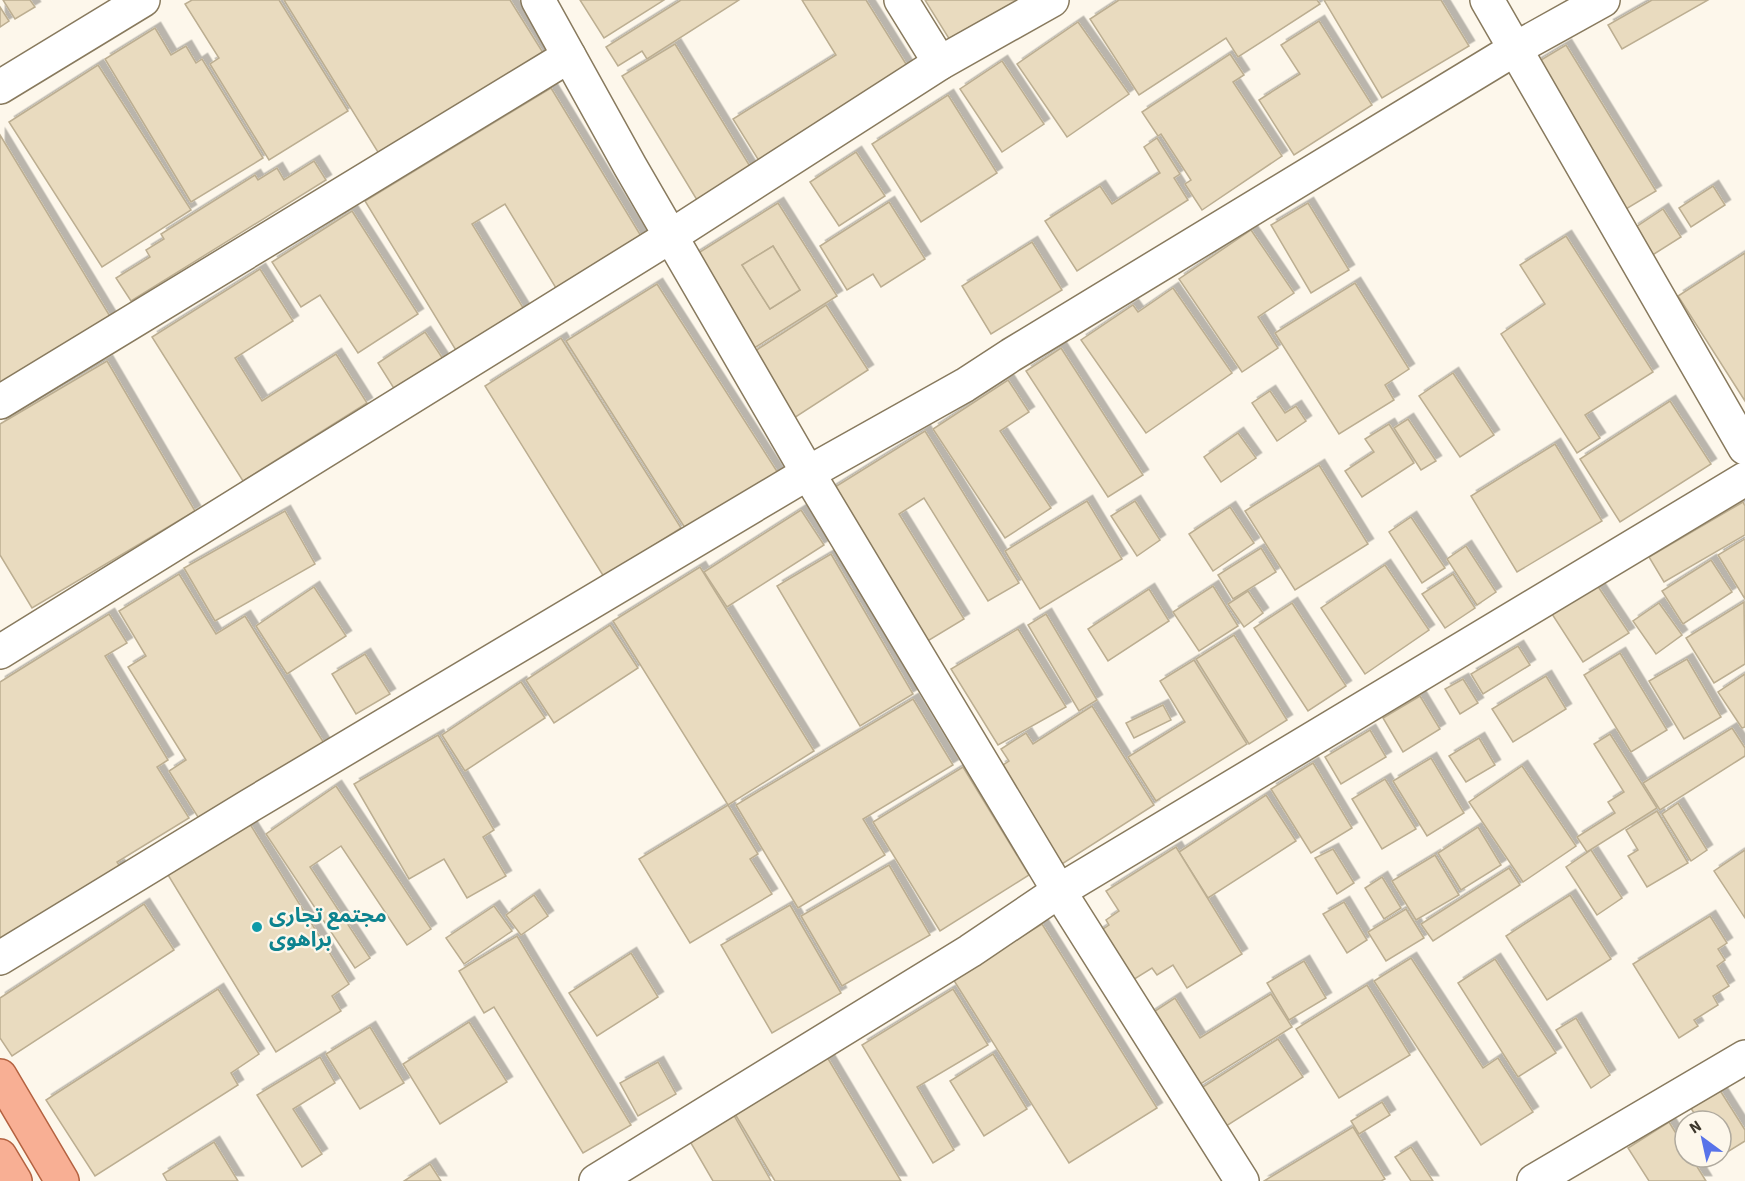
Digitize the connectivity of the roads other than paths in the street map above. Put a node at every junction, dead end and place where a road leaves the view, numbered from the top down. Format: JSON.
{"nodes":[{"id":1,"x":143,"y":0,"type":"edge"},
{"id":2,"x":538,"y":0,"type":"edge"},
{"id":3,"x":901,"y":0,"type":"edge"},
{"id":4,"x":1052,"y":0,"type":"edge"},
{"id":5,"x":1487,"y":0,"type":"edge"},
{"id":6,"x":1603,"y":0,"type":"edge"},
{"id":7,"x":1515,"y":50,"type":"junction"},
{"id":8,"x":570,"y":56,"type":"junction"},
{"id":9,"x":940,"y":63,"type":"junction"},
{"id":10,"x":0,"y":87,"type":"edge"},
{"id":11,"x":671,"y":236,"type":"junction"},
{"id":12,"x":0,"y":402,"type":"edge"},
{"id":13,"x":1745,"y":448,"type":"edge"},
{"id":14,"x":808,"y":473,"type":"junction"},
{"id":15,"x":1745,"y":479,"type":"edge"},
{"id":16,"x":0,"y":652,"type":"edge"},
{"id":17,"x":1059,"y":891,"type":"junction"},
{"id":18,"x":0,"y":958,"type":"edge"},
{"id":19,"x":1745,"y":1057,"type":"edge"},
{"id":20,"x":0,"y":1076,"type":"edge"},
{"id":21,"x":0,"y":1156,"type":"edge"},
{"id":22,"x":15,"y":1181,"type":"edge"},
{"id":23,"x":62,"y":1181,"type":"edge"},
{"id":24,"x":596,"y":1181,"type":"edge"},
{"id":25,"x":1242,"y":1181,"type":"edge"},
{"id":26,"x":1534,"y":1181,"type":"edge"}],
"edges":[{"from":1,"to":10,"type":"street"},
{"from":2,"to":8,"type":"street"},
{"from":3,"to":9,"type":"street"},
{"from":4,"to":9,"type":"street"},
{"from":5,"to":7,"type":"street"},
{"from":6,"to":7,"type":"street"},
{"from":7,"to":13,"type":"street"},
{"from":7,"to":14,"type":"street"},
{"from":8,"to":11,"type":"street"},
{"from":8,"to":12,"type":"street"},
{"from":9,"to":11,"type":"street"},
{"from":11,"to":14,"type":"street"},
{"from":11,"to":16,"type":"street"},
{"from":14,"to":17,"type":"street"},
{"from":14,"to":18,"type":"street"},
{"from":15,"to":17,"type":"street"},
{"from":17,"to":24,"type":"street"},
{"from":17,"to":25,"type":"street"},
{"from":19,"to":26,"type":"street"},
{"from":20,"to":23,"type":"main road"},
{"from":21,"to":22,"type":"main road"}]}
